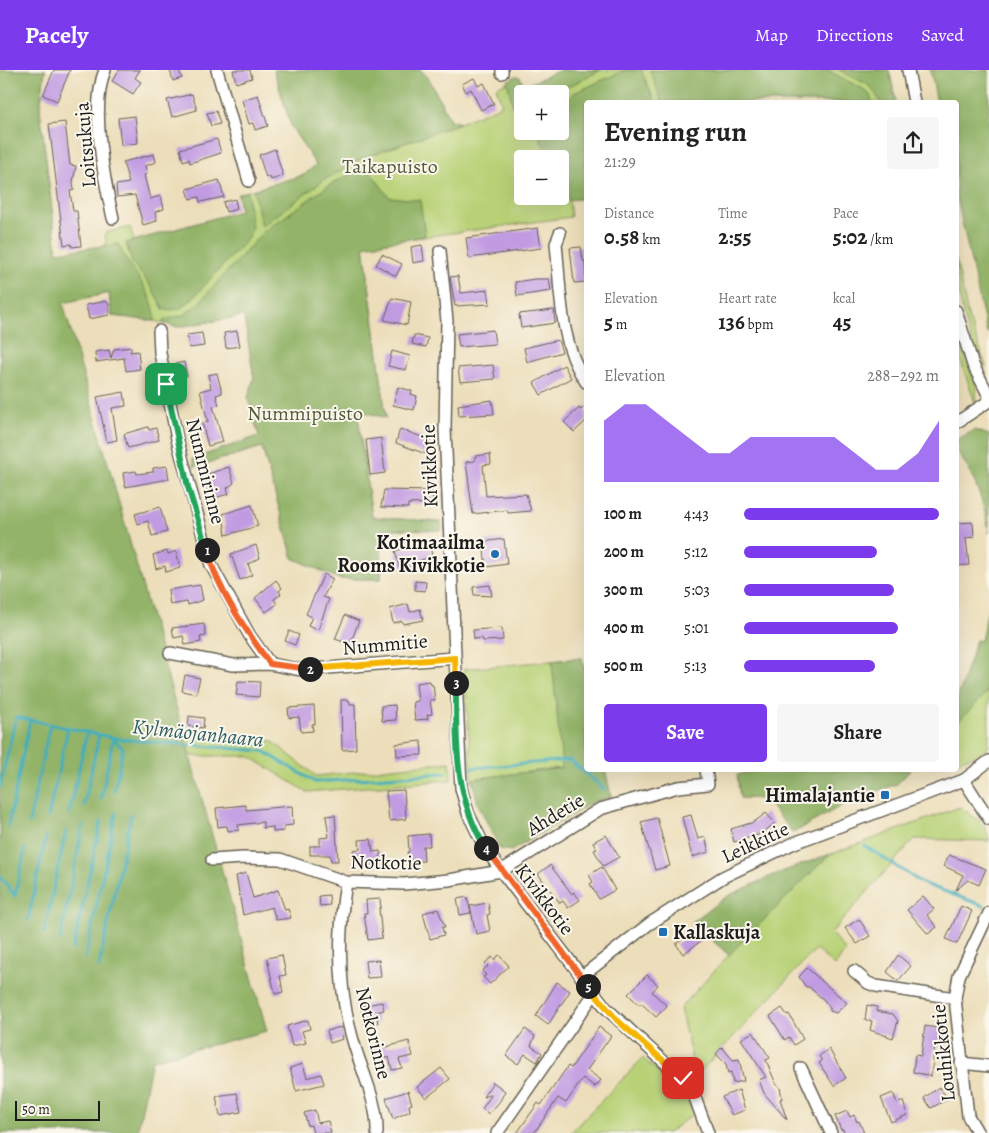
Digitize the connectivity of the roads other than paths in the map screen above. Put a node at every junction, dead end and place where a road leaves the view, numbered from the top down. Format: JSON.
{"nodes":[{"id":1,"x":105,"y":70,"type":"edge"},
{"id":2,"x":217,"y":70,"type":"edge"},
{"id":3,"x":908,"y":70,"type":"edge"},
{"id":4,"x":914,"y":100,"type":"edge"},
{"id":5,"x":249,"y":181,"type":"dead end"},
{"id":6,"x":113,"y":218,"type":"dead end"},
{"id":7,"x":560,"y":233,"type":"dead end"},
{"id":8,"x":440,"y":251,"type":"dead end"},
{"id":9,"x":959,"y":321,"type":"edge"},
{"id":10,"x":159,"y":331,"type":"dead end"},
{"id":11,"x":584,"y":378,"type":"edge"},
{"id":12,"x":989,"y":396,"type":"edge"},
{"id":13,"x":989,"y":401,"type":"edge"},
{"id":14,"x":959,"y":421,"type":"edge"},
{"id":15,"x":170,"y":653,"type":"dead end"},
{"id":16,"x":455,"y":658,"type":"junction"},
{"id":17,"x":270,"y":664,"type":"junction"},
{"id":18,"x":989,"y":761,"type":"edge"},
{"id":19,"x":706,"y":772,"type":"edge"},
{"id":20,"x":964,"y":780,"type":"junction"},
{"id":21,"x":989,"y":820,"type":"edge"},
{"id":22,"x":212,"y":860,"type":"dead end"},
{"id":23,"x":501,"y":871,"type":"junction"},
{"id":24,"x":346,"y":882,"type":"junction"},
{"id":25,"x":989,"y":913,"type":"edge"},
{"id":26,"x":854,"y":971,"type":"dead end"},
{"id":27,"x":581,"y":977,"type":"junction"},
{"id":28,"x":594,"y":994,"type":"junction"},
{"id":29,"x":955,"y":998,"type":"junction"},
{"id":30,"x":962,"y":1063,"type":"junction"},
{"id":31,"x":989,"y":1066,"type":"edge"},
{"id":32,"x":801,"y":1068,"type":"dead end"},
{"id":33,"x":377,"y":1133,"type":"edge"},
{"id":34,"x":498,"y":1133,"type":"edge"},
{"id":35,"x":708,"y":1133,"type":"edge"},
{"id":36,"x":832,"y":1133,"type":"edge"},
{"id":37,"x":978,"y":1133,"type":"edge"}],
"edges":[{"from":1,"to":6,"type":"street","name":"Loitsukuja"},
{"from":2,"to":5,"type":"street"},
{"from":3,"to":4,"type":"street"},
{"from":7,"to":11,"type":"street"},
{"from":8,"to":16,"type":"street","name":"Kivikkotie"},
{"from":9,"to":12,"type":"street"},
{"from":10,"to":17,"type":"street","name":"Nummirinne"},
{"from":13,"to":14,"type":"street"},
{"from":15,"to":17,"type":"street","name":"Nummitie"},
{"from":16,"to":17,"type":"street","name":"Nummitie"},
{"from":16,"to":23,"type":"street","name":"Kivikkotie"},
{"from":18,"to":20,"type":"street","name":"Leikkitie"},
{"from":19,"to":23,"type":"street","name":"Ahdetie"},
{"from":20,"to":21,"type":"street"},
{"from":20,"to":27,"type":"street","name":"Leikkitie"},
{"from":22,"to":24,"type":"street","name":"Notkotie"},
{"from":23,"to":24,"type":"street","name":"Notkotie"},
{"from":23,"to":27,"type":"street","name":"Kivikkotie"},
{"from":24,"to":33,"type":"street","name":"Notkorinne"},
{"from":25,"to":29,"type":"street","name":"Louhikkotie"},
{"from":26,"to":29,"type":"street"},
{"from":27,"to":28,"type":"street","name":"Kivikkotie"},
{"from":28,"to":34,"type":"street"},
{"from":28,"to":35,"type":"street","name":"Kivikkotie"},
{"from":29,"to":30,"type":"street","name":"Louhikkotie"},
{"from":30,"to":31,"type":"street"},
{"from":30,"to":37,"type":"street","name":"Louhikkotie"},
{"from":32,"to":36,"type":"street"}]}
